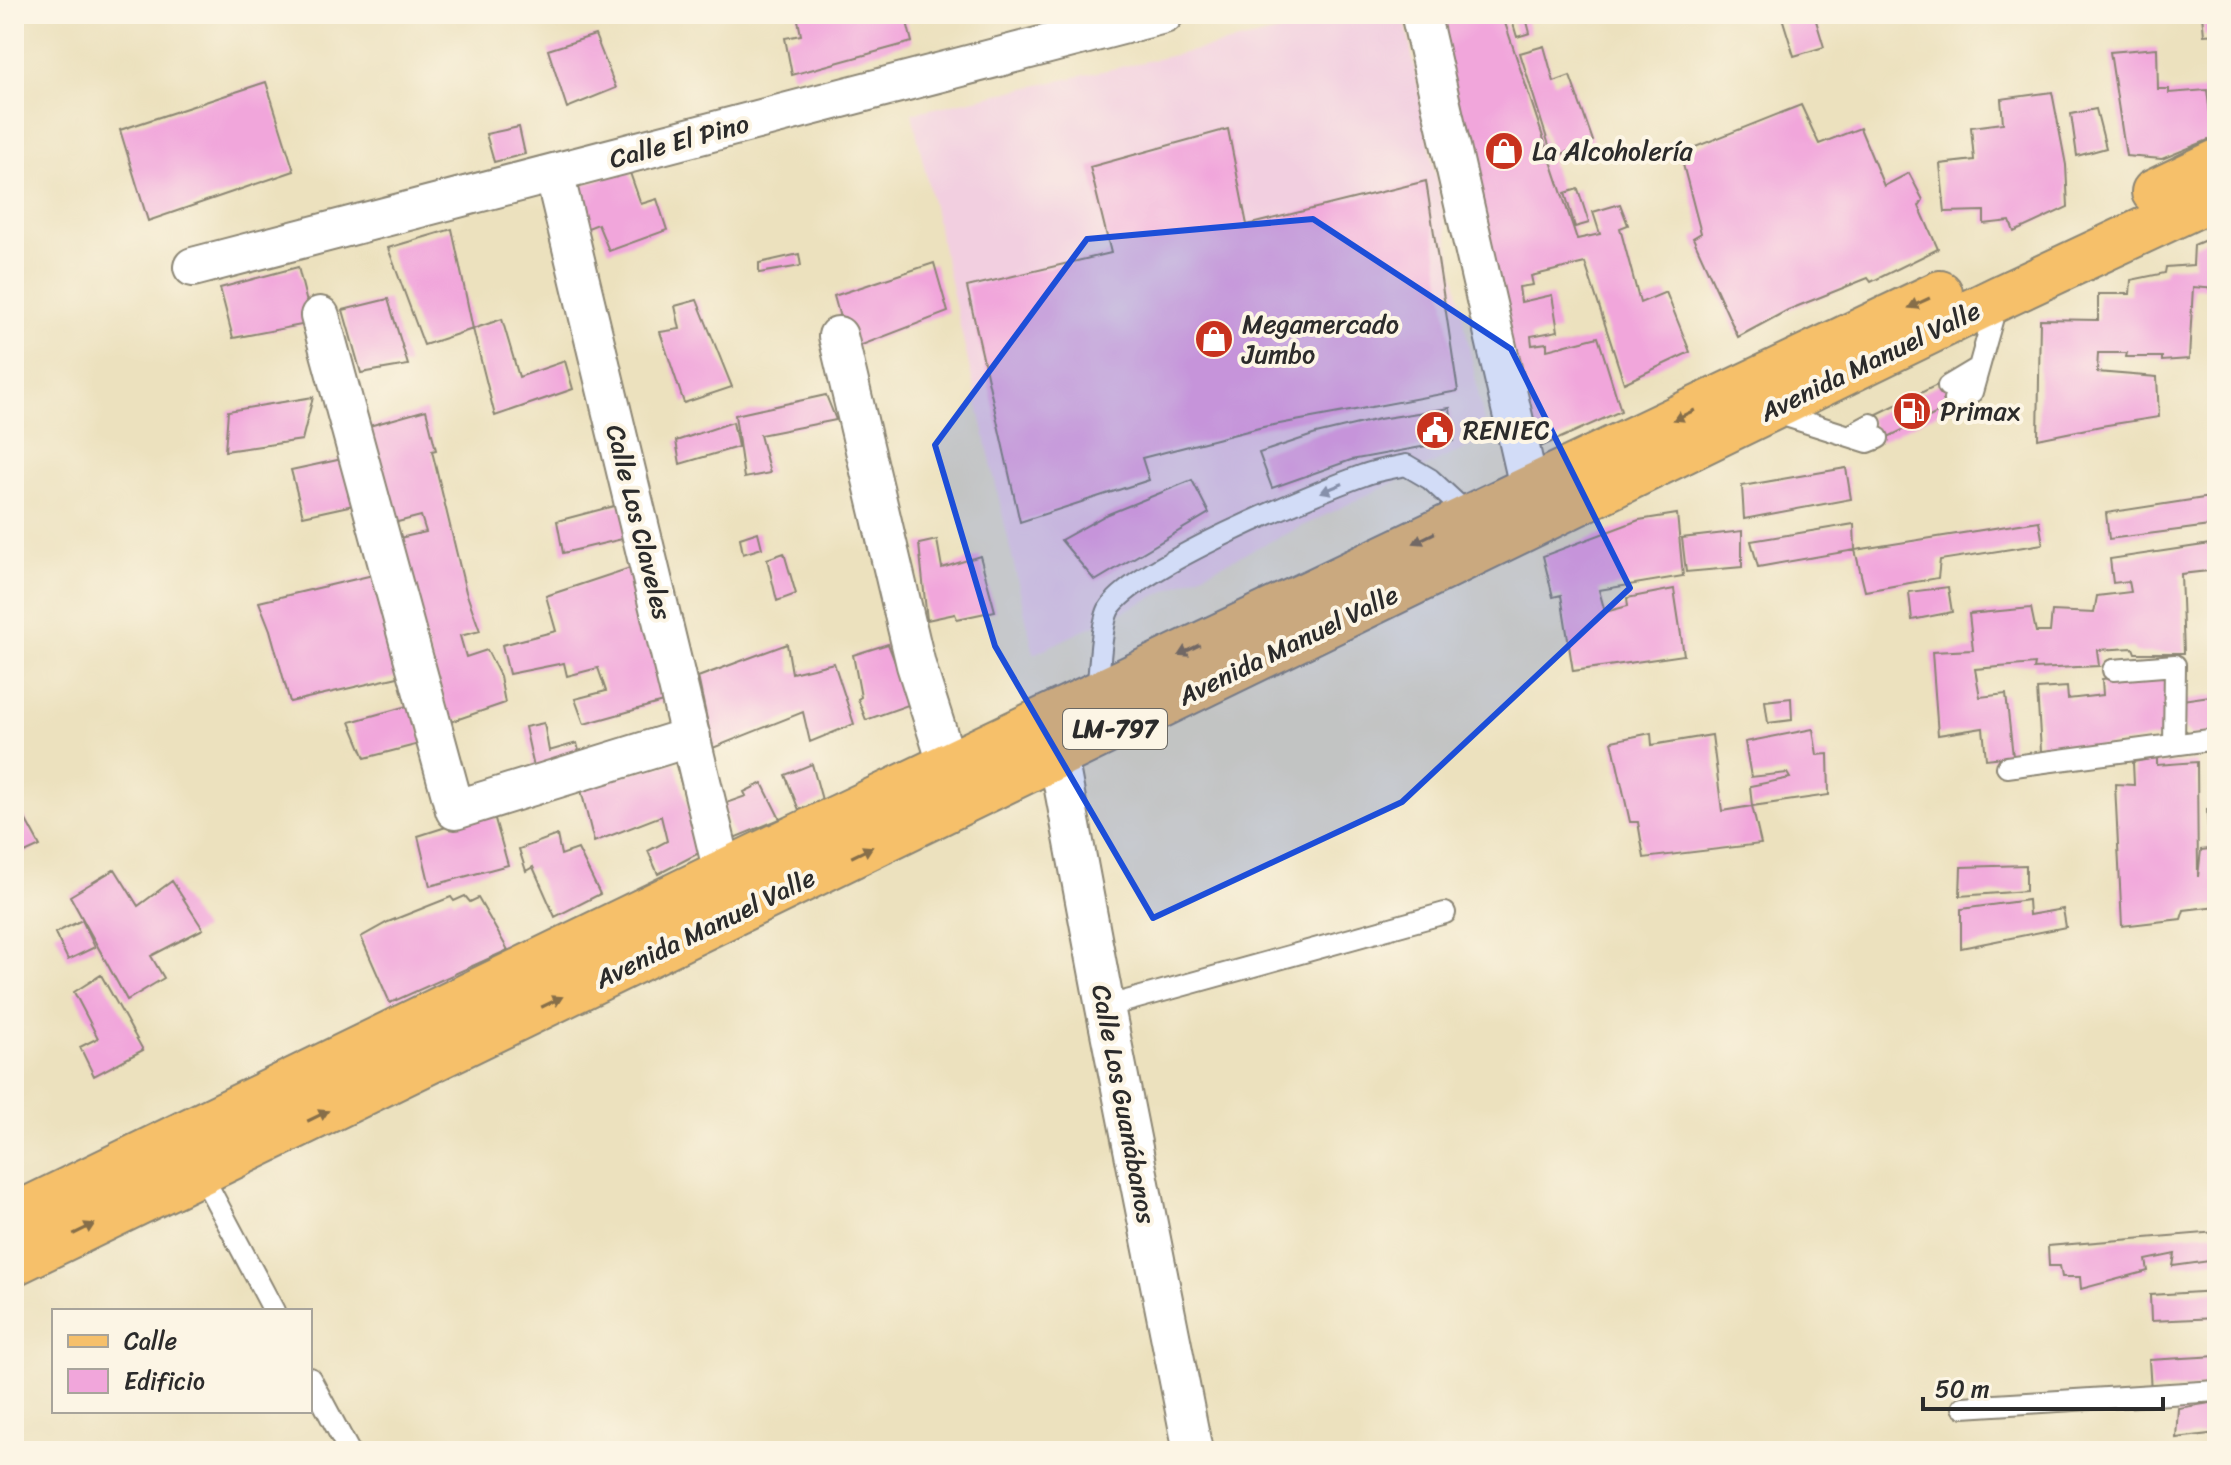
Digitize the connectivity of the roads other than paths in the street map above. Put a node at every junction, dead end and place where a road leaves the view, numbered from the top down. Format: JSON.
{"nodes":[{"id":1,"x":1164,"y":14,"type":"edge"},
{"id":2,"x":1421,"y":17,"type":"dead end"},
{"id":3,"x":2217,"y":162,"type":"edge"},
{"id":4,"x":554,"y":173,"type":"junction"},
{"id":5,"x":2217,"y":196,"type":"edge"},
{"id":6,"x":193,"y":267,"type":"dead end"},
{"id":7,"x":1999,"y":298,"type":"junction"},
{"id":8,"x":320,"y":316,"type":"dead end"},
{"id":9,"x":838,"y":336,"type":"dead end"},
{"id":10,"x":1951,"y":393,"type":"dead end"},
{"id":11,"x":1769,"y":411,"type":"junction"},
{"id":12,"x":1874,"y":431,"type":"dead end"},
{"id":13,"x":1534,"y":505,"type":"junction"},
{"id":14,"x":1470,"y":516,"type":"junction"},
{"id":15,"x":2113,"y":670,"type":"dead end"},
{"id":16,"x":1097,"y":694,"type":"junction"},
{"id":17,"x":691,"y":737,"type":"junction"},
{"id":18,"x":2217,"y":739,"type":"edge"},
{"id":19,"x":2174,"y":745,"type":"junction"},
{"id":20,"x":1058,"y":757,"type":"junction"},
{"id":21,"x":948,"y":766,"type":"junction"},
{"id":22,"x":2007,"y":767,"type":"dead end"},
{"id":23,"x":723,"y":872,"type":"junction"},
{"id":24,"x":1445,"y":913,"type":"dead end"},
{"id":25,"x":1105,"y":1007,"type":"junction"},
{"id":26,"x":201,"y":1173,"type":"junction"},
{"id":27,"x":14,"y":1216,"type":"edge"},
{"id":28,"x":14,"y":1263,"type":"edge"},
{"id":29,"x":273,"y":1309,"type":"edge"},
{"id":30,"x":312,"y":1382,"type":"edge"},
{"id":31,"x":2217,"y":1391,"type":"edge"},
{"id":32,"x":1963,"y":1407,"type":"dead end"},
{"id":33,"x":349,"y":1451,"type":"edge"},
{"id":34,"x":1193,"y":1451,"type":"edge"}],
"edges":[{"from":1,"to":4,"type":"street","name":"Calle El Pino"},
{"from":2,"to":13,"type":"street"},
{"from":3,"to":13,"type":"main road","name":"Avenida Manuel Valle","number":"LM-797","one_way":true},
{"from":4,"to":6,"type":"street","name":"Calle El Pino"},
{"from":4,"to":17,"type":"street","name":"Calle Los Claveles"},
{"from":5,"to":7,"type":"main road","name":"Avenida Manuel Valle","number":"LM-797"},
{"from":7,"to":10,"type":"lane"},
{"from":7,"to":11,"type":"main road","name":"Avenida Manuel Valle","number":"LM-797"},
{"from":8,"to":17,"type":"street"},
{"from":9,"to":21,"type":"street"},
{"from":11,"to":12,"type":"lane"},
{"from":11,"to":13,"type":"main road","name":"Avenida Manuel Valle","number":"LM-797"},
{"from":13,"to":14,"type":"main road","name":"Avenida Manuel Valle","number":"LM-797"},
{"from":13,"to":20,"type":"main road","name":"Avenida Manuel Valle","number":"LM-797"},
{"from":14,"to":16,"type":"main road","name":"Avenida Manuel Valle","number":"LM-797","one_way":true},
{"from":14,"to":16,"type":"lane","one_way":true},
{"from":15,"to":19,"type":"lane"},
{"from":16,"to":21,"type":"main road","name":"Avenida Manuel Valle","number":"LM-797"},
{"from":17,"to":23,"type":"street","name":"Calle Los Claveles"},
{"from":18,"to":19,"type":"lane"},
{"from":19,"to":22,"type":"lane"},
{"from":20,"to":25,"type":"street","name":"Calle Los Guanábanos"},
{"from":26,"to":20,"type":"main road","name":"Avenida Manuel Valle","number":"LM-797","one_way":true},
{"from":21,"to":23,"type":"main road","name":"Avenida Manuel Valle","number":"LM-797"},
{"from":23,"to":27,"type":"main road","name":"Avenida Manuel Valle","number":"LM-797"},
{"from":24,"to":25,"type":"lane"},
{"from":25,"to":34,"type":"street","name":"Calle Los Guanábanos"},
{"from":28,"to":26,"type":"main road","name":"Avenida Manuel Valle","number":"LM-797","one_way":true},
{"from":26,"to":29,"type":"lane"},
{"from":30,"to":33,"type":"lane"},
{"from":31,"to":32,"type":"lane"}]}
